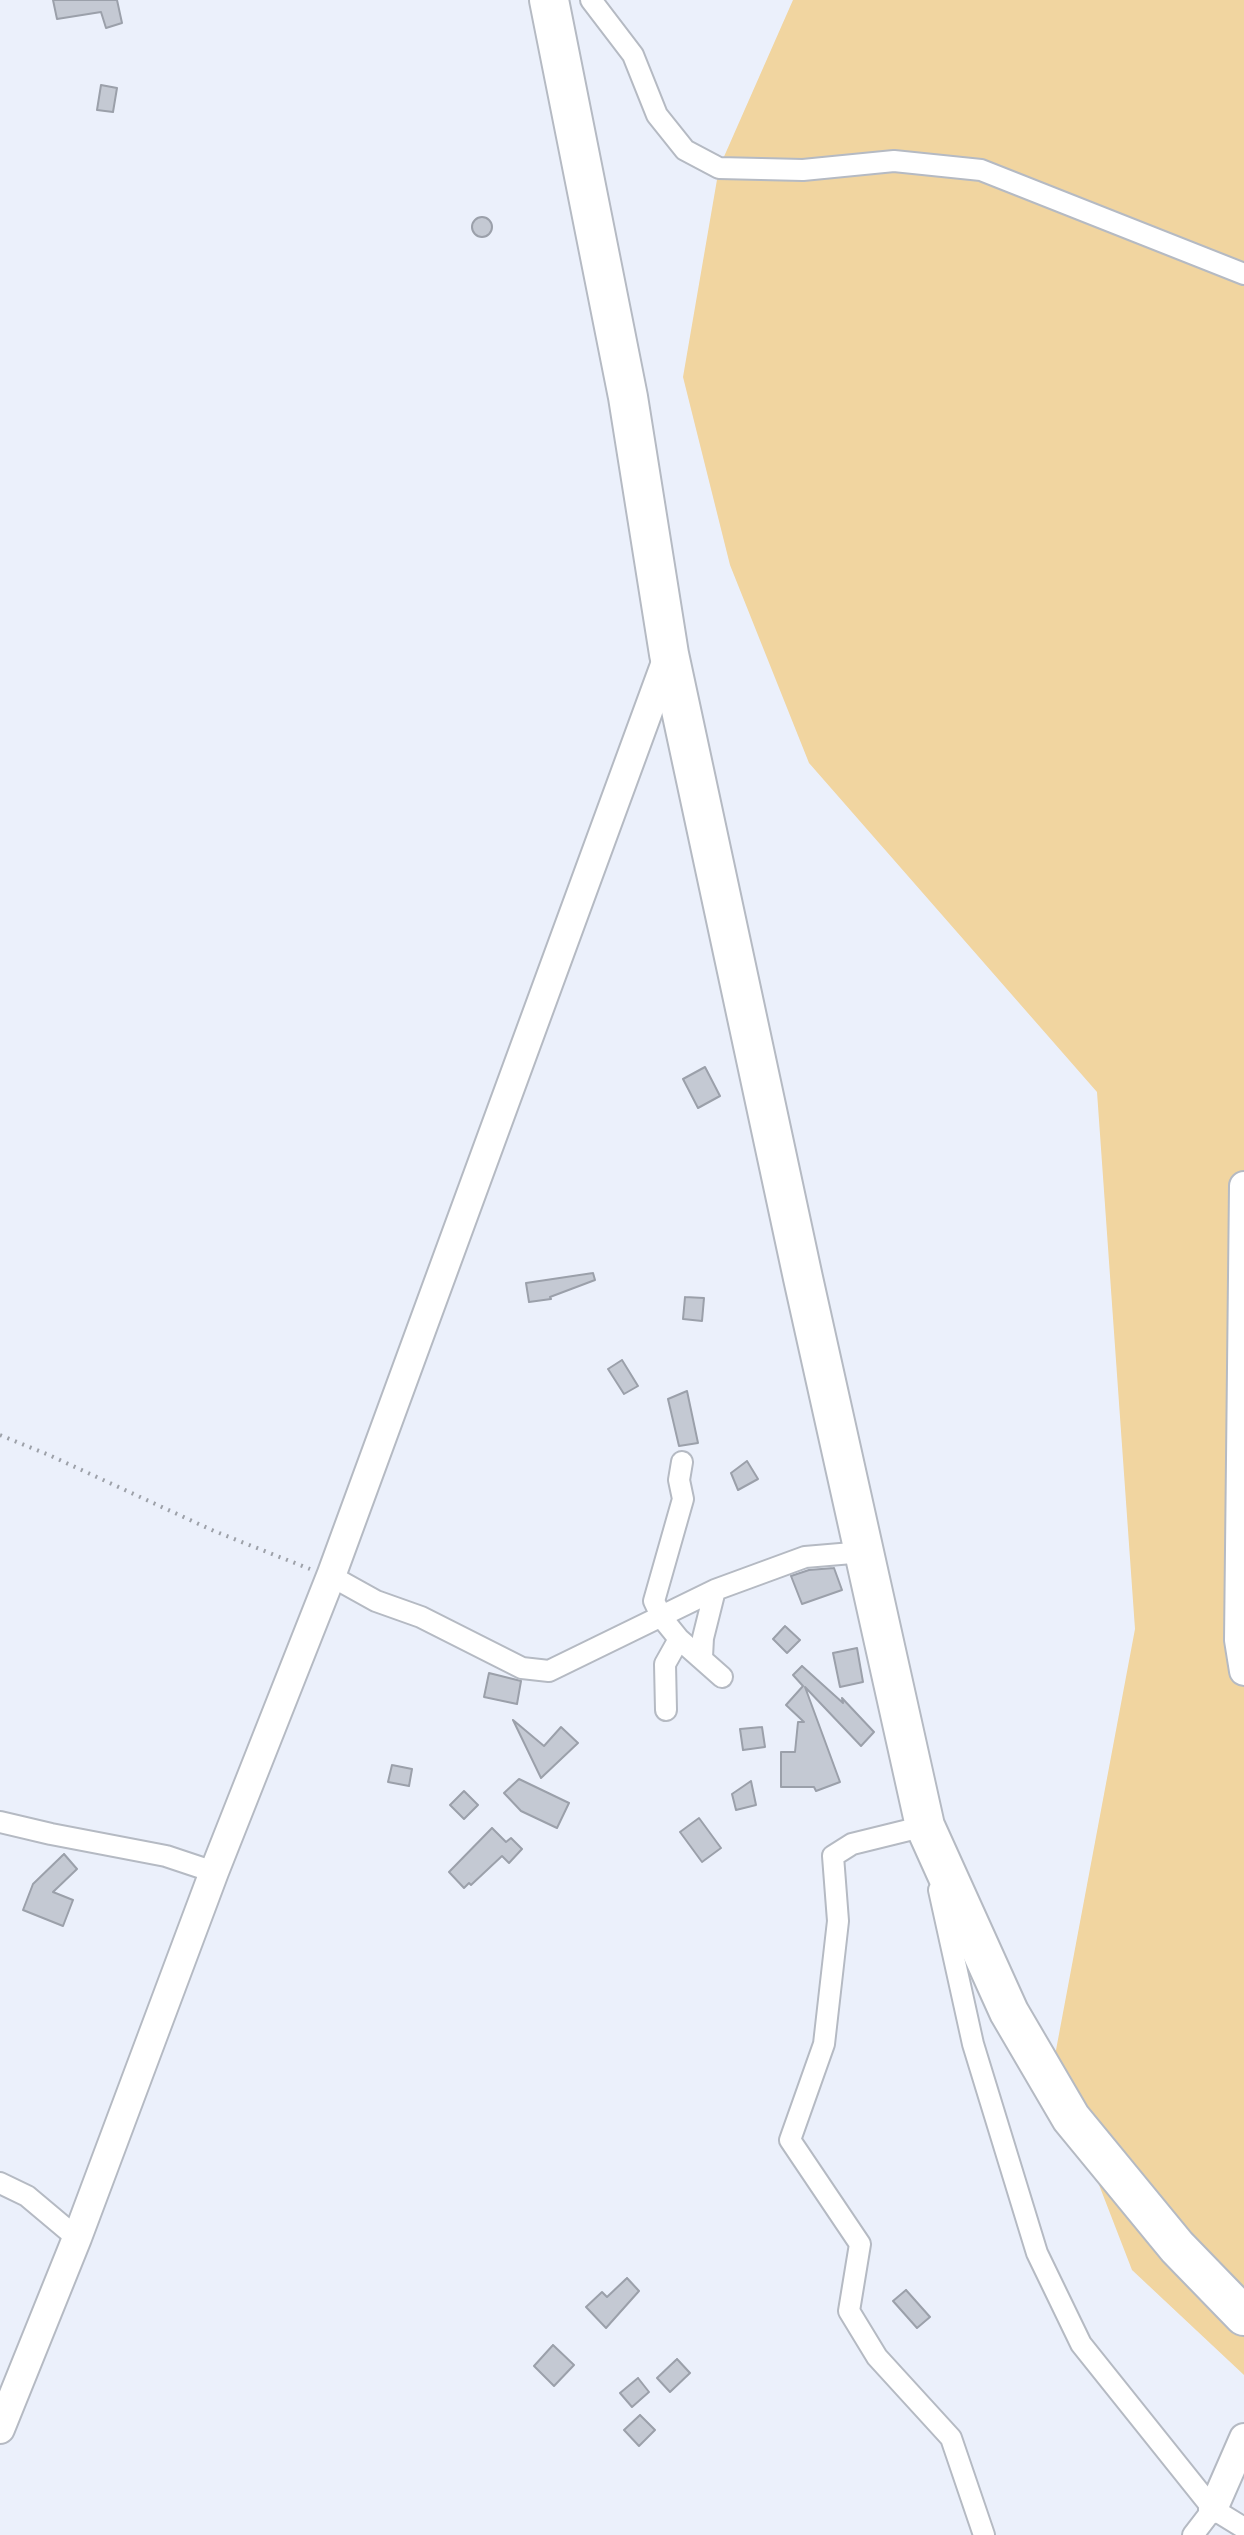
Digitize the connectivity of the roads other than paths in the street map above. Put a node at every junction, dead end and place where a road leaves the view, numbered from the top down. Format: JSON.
{"nodes":[{"id":1,"x":549,"y":0,"type":"edge"},
{"id":2,"x":591,"y":0,"type":"edge"},
{"id":3,"x":1244,"y":274,"type":"edge"},
{"id":4,"x":669,"y":654,"type":"junction"},
{"id":5,"x":1244,"y":1186,"type":"edge"},
{"id":6,"x":682,"y":1462,"type":"dead end"},
{"id":7,"x":864,"y":1552,"type":"junction"},
{"id":8,"x":331,"y":1576,"type":"junction"},
{"id":9,"x":715,"y":1590,"type":"junction"},
{"id":10,"x":662,"y":1618,"type":"junction"},
{"id":11,"x":679,"y":1639,"type":"junction"},
{"id":12,"x":702,"y":1657,"type":"junction"},
{"id":13,"x":1244,"y":1671,"type":"edge"},
{"id":14,"x":722,"y":1677,"type":"dead end"},
{"id":15,"x":666,"y":1710,"type":"dead end"},
{"id":16,"x":0,"y":1822,"type":"edge"},
{"id":17,"x":925,"y":1826,"type":"junction"},
{"id":18,"x":214,"y":1872,"type":"junction"},
{"id":19,"x":0,"y":2183,"type":"edge"},
{"id":20,"x":77,"y":2238,"type":"junction"},
{"id":21,"x":1244,"y":2316,"type":"edge"},
{"id":22,"x":0,"y":2429,"type":"edge"},
{"id":23,"x":1244,"y":2438,"type":"edge"},
{"id":24,"x":1213,"y":2509,"type":"junction"},
{"id":25,"x":1244,"y":2528,"type":"edge"},
{"id":26,"x":984,"y":2535,"type":"edge"},
{"id":27,"x":1193,"y":2535,"type":"edge"}],
"edges":[{"from":1,"to":4,"type":"highway"},
{"from":2,"to":3,"type":"street"},
{"from":4,"to":7,"type":"highway"},
{"from":4,"to":8,"type":"street"},
{"from":5,"to":13,"type":"street"},
{"from":6,"to":10,"type":"street"},
{"from":7,"to":9,"type":"street"},
{"from":7,"to":17,"type":"highway"},
{"from":8,"to":10,"type":"street"},
{"from":8,"to":18,"type":"street"},
{"from":9,"to":10,"type":"street"},
{"from":9,"to":12,"type":"street"},
{"from":10,"to":11,"type":"street"},
{"from":11,"to":12,"type":"street"},
{"from":11,"to":15,"type":"street"},
{"from":12,"to":14,"type":"street"},
{"from":16,"to":18,"type":"street"},
{"from":17,"to":21,"type":"highway"},
{"from":17,"to":24,"type":"street"},
{"from":17,"to":26,"type":"street"},
{"from":18,"to":20,"type":"street"},
{"from":19,"to":20,"type":"street"},
{"from":20,"to":22,"type":"street"},
{"from":23,"to":24,"type":"street"},
{"from":24,"to":25,"type":"street"},
{"from":24,"to":27,"type":"street"}]}
